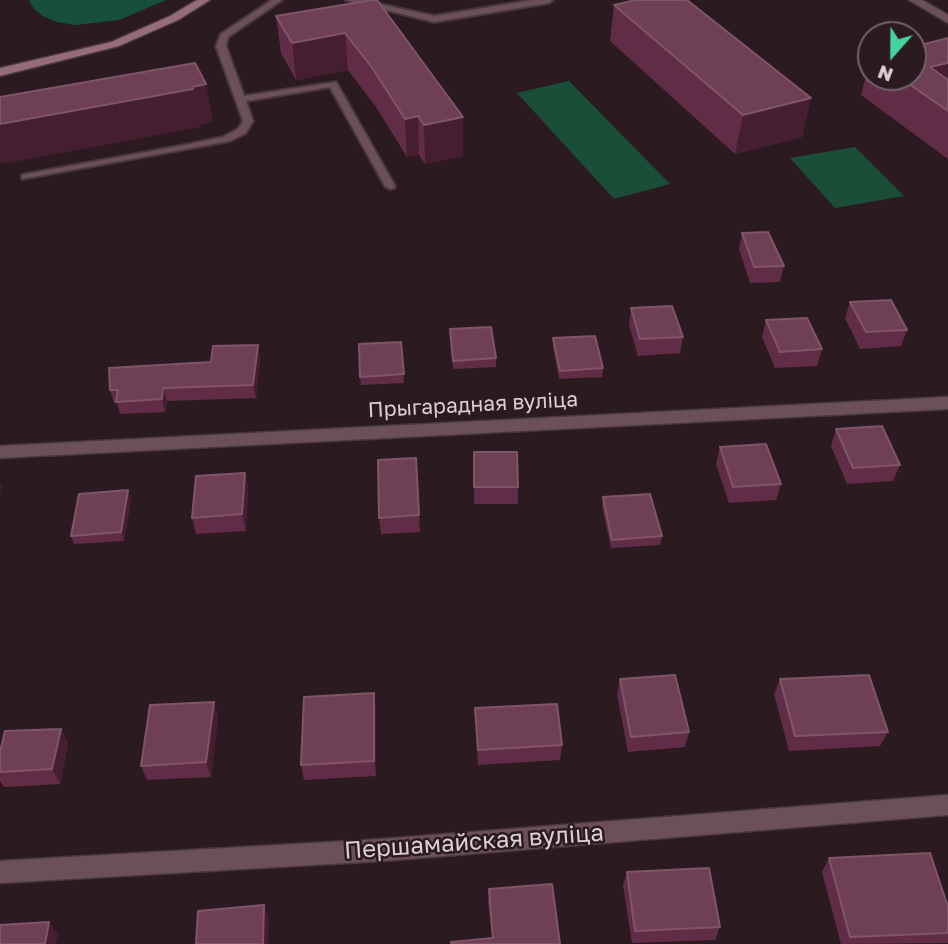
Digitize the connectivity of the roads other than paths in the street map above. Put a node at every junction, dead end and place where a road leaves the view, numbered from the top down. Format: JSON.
{"nodes":[{"id":1,"x":205,"y":0,"type":"edge"},
{"id":2,"x":278,"y":0,"type":"edge"},
{"id":3,"x":350,"y":0,"type":"edge"},
{"id":4,"x":549,"y":0,"type":"edge"},
{"id":5,"x":914,"y":0,"type":"edge"},
{"id":6,"x":521,"y":3,"type":"edge"},
{"id":7,"x":948,"y":20,"type":"edge"},
{"id":8,"x":0,"y":72,"type":"edge"},
{"id":9,"x":242,"y":99,"type":"junction"},
{"id":10,"x":26,"y":177,"type":"dead end"},
{"id":11,"x":390,"y":186,"type":"dead end"},
{"id":12,"x":948,"y":404,"type":"edge"},
{"id":13,"x":0,"y":452,"type":"edge"},
{"id":14,"x":948,"y":805,"type":"edge"},
{"id":15,"x":0,"y":872,"type":"edge"}],
"edges":[{"from":1,"to":8,"type":"street"},
{"from":2,"to":9,"type":"lane"},
{"from":3,"to":6,"type":"lane"},
{"from":4,"to":6,"type":"lane"},
{"from":5,"to":7,"type":"street"},
{"from":9,"to":10,"type":"lane"},
{"from":9,"to":11,"type":"lane"},
{"from":12,"to":13,"type":"street","name":"Прыгарадная вуліца"},
{"from":14,"to":15,"type":"street","name":"Першамайская вуліца"}]}
